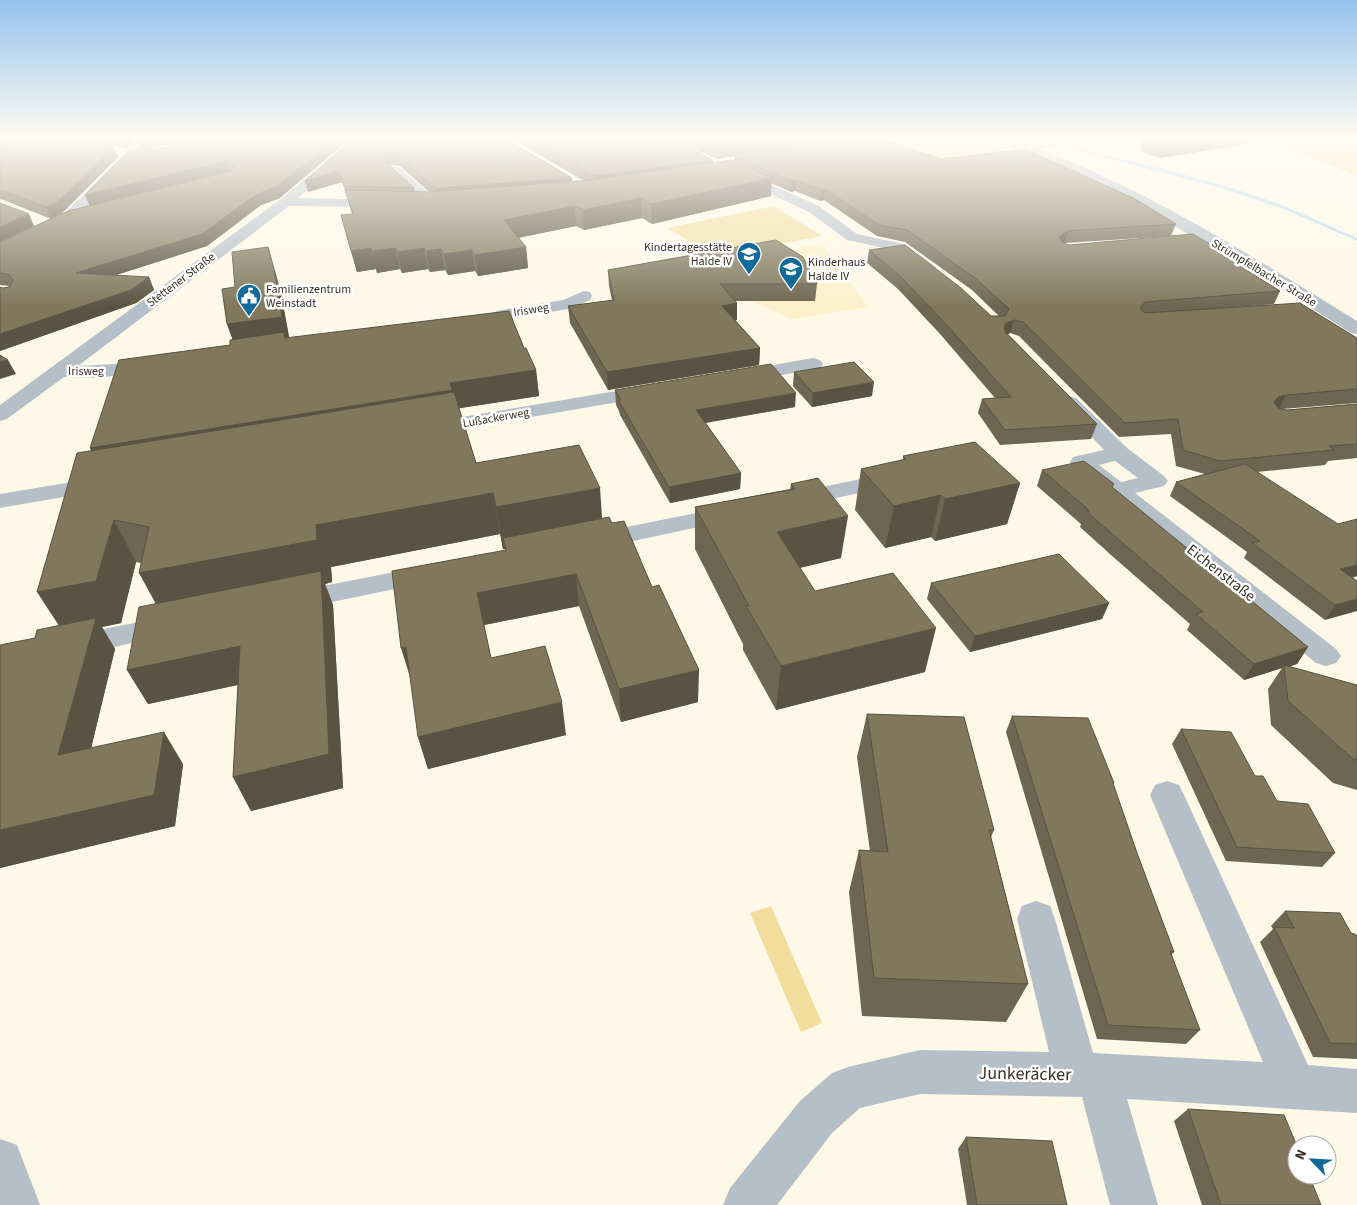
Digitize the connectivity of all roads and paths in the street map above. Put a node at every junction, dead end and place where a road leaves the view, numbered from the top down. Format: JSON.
{"nodes":[{"id":1,"x":88,"y":195,"type":"edge"},
{"id":2,"x":294,"y":195,"type":"edge"},
{"id":3,"x":428,"y":195,"type":"edge"},
{"id":4,"x":783,"y":195,"type":"edge"},
{"id":5,"x":1131,"y":195,"type":"edge"},
{"id":6,"x":286,"y":202,"type":"junction"},
{"id":7,"x":396,"y":204,"type":"edge"},
{"id":8,"x":415,"y":204,"type":"edge"},
{"id":9,"x":97,"y":211,"type":"edge"},
{"id":10,"x":68,"y":218,"type":"junction"},
{"id":11,"x":35,"y":219,"type":"edge"},
{"id":12,"x":52,"y":226,"type":"junction"},
{"id":13,"x":1206,"y":239,"type":"junction"},
{"id":14,"x":1187,"y":240,"type":"edge"},
{"id":15,"x":0,"y":250,"type":"edge"},
{"id":16,"x":938,"y":275,"type":"edge"},
{"id":17,"x":584,"y":296,"type":"dead end"},
{"id":18,"x":1321,"y":307,"type":"junction"},
{"id":19,"x":1292,"y":309,"type":"edge"},
{"id":20,"x":453,"y":326,"type":"edge"},
{"id":21,"x":1357,"y":329,"type":"edge"},
{"id":22,"x":814,"y":364,"type":"dead end"},
{"id":23,"x":166,"y":366,"type":"edge"},
{"id":24,"x":61,"y":370,"type":"junction"},
{"id":25,"x":719,"y":380,"type":"edge"},
{"id":26,"x":671,"y":388,"type":"edge"},
{"id":27,"x":1058,"y":390,"type":"edge"},
{"id":28,"x":0,"y":415,"type":"edge"},
{"id":29,"x":410,"y":432,"type":"edge"},
{"id":30,"x":1119,"y":453,"type":"junction"},
{"id":31,"x":899,"y":478,"type":"edge"},
{"id":32,"x":117,"y":481,"type":"edge"},
{"id":33,"x":1116,"y":490,"type":"junction"},
{"id":34,"x":0,"y":501,"type":"edge"},
{"id":35,"x":567,"y":547,"type":"edge"},
{"id":36,"x":450,"y":570,"type":"edge"},
{"id":37,"x":266,"y":607,"type":"edge"},
{"id":38,"x":198,"y":620,"type":"edge"},
{"id":39,"x":1326,"y":656,"type":"dead end"},
{"id":40,"x":0,"y":660,"type":"edge"},
{"id":41,"x":1167,"y":795,"type":"dead end"},
{"id":42,"x":1036,"y":919,"type":"dead end"},
{"id":43,"x":1088,"y":1075,"type":"junction"},
{"id":44,"x":1295,"y":1086,"type":"junction"},
{"id":45,"x":1357,"y":1092,"type":"edge"},
{"id":46,"x":0,"y":1162,"type":"edge"},
{"id":47,"x":16,"y":1205,"type":"edge"},
{"id":48,"x":747,"y":1205,"type":"edge"},
{"id":49,"x":1134,"y":1205,"type":"edge"}],
"edges":[{"from":1,"to":10,"type":"street"},
{"from":2,"to":6,"type":"street","name":"Stettener Straße"},
{"from":3,"to":8,"type":"street"},
{"from":4,"to":16,"type":"street"},
{"from":5,"to":13,"type":"street","name":"Strümpfelbacher Straße"},
{"from":6,"to":7,"type":"street"},
{"from":6,"to":24,"type":"street","name":"Stettener Straße"},
{"from":9,"to":10,"type":"street"},
{"from":10,"to":12,"type":"street"},
{"from":11,"to":12,"type":"street"},
{"from":12,"to":15,"type":"street"},
{"from":13,"to":14,"type":"street","name":"Strümpfelbacher Straße"},
{"from":13,"to":18,"type":"street","name":"Strümpfelbacher Straße"},
{"from":17,"to":20,"type":"street","name":"Irisweg"},
{"from":18,"to":19,"type":"street","name":"Strümpfelbacher Straße"},
{"from":18,"to":21,"type":"street","name":"Strümpfelbacher Straße"},
{"from":22,"to":25,"type":"street"},
{"from":23,"to":24,"type":"street","name":"Irisweg"},
{"from":24,"to":28,"type":"street","name":"Stettener Straße"},
{"from":26,"to":29,"type":"street","name":"Lußackerweg"},
{"from":27,"to":30,"type":"street"},
{"from":30,"to":33,"type":"street","name":"Eichenstraße"},
{"from":30,"to":33,"type":"street"},
{"from":31,"to":35,"type":"street"},
{"from":32,"to":34,"type":"street"},
{"from":33,"to":39,"type":"street","name":"Eichenstraße"},
{"from":36,"to":37,"type":"street"},
{"from":38,"to":40,"type":"street"},
{"from":41,"to":44,"type":"street"},
{"from":42,"to":43,"type":"street"},
{"from":43,"to":44,"type":"street","name":"Junkeräcker"},
{"from":43,"to":48,"type":"street","name":"Junkeräcker"},
{"from":43,"to":49,"type":"street"},
{"from":44,"to":45,"type":"street","name":"Junkeräcker"},
{"from":46,"to":47,"type":"street"}]}
